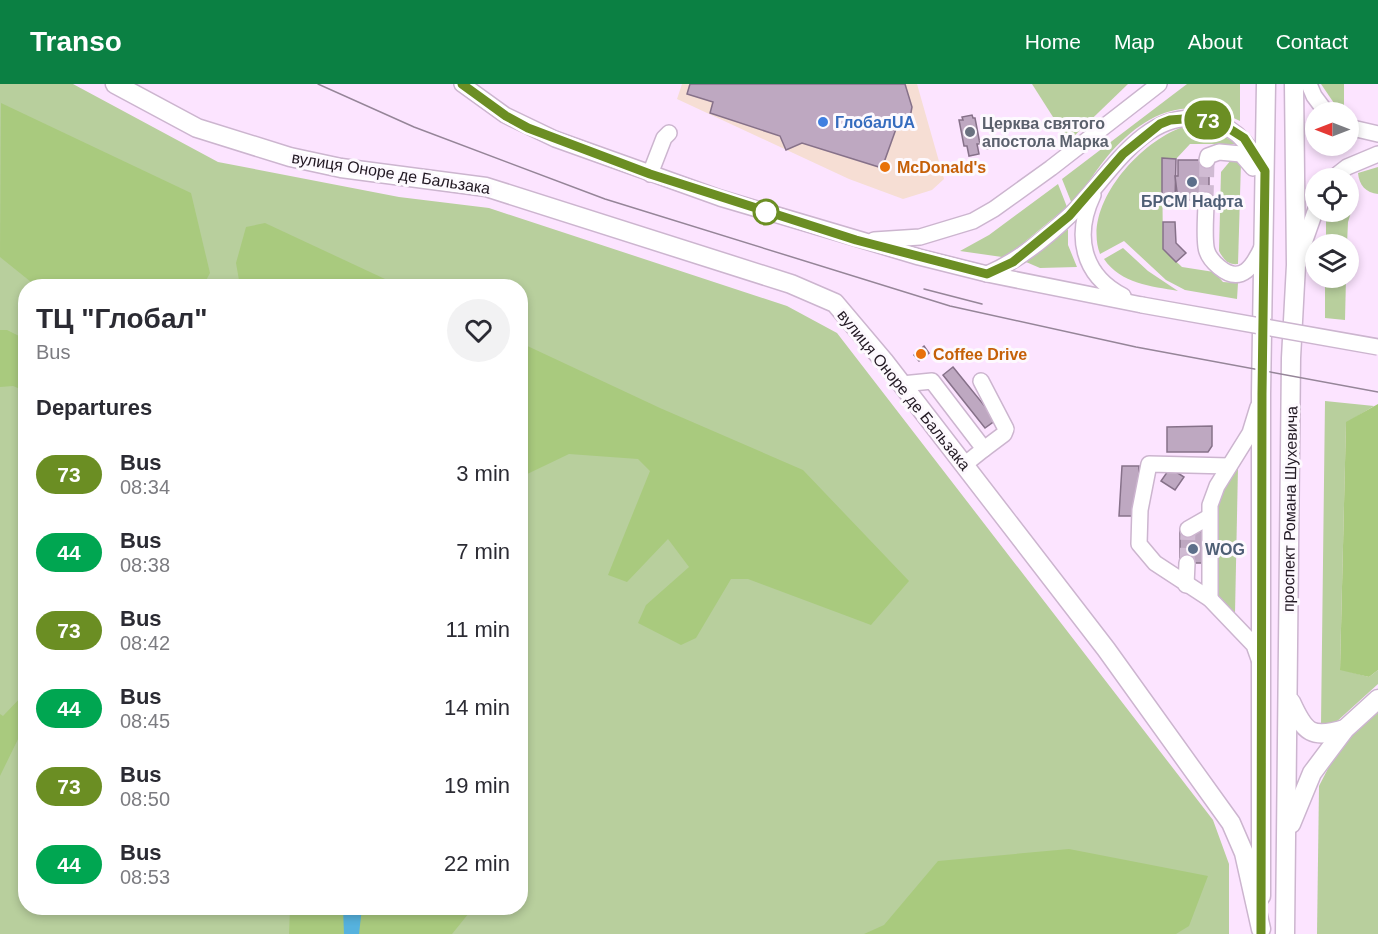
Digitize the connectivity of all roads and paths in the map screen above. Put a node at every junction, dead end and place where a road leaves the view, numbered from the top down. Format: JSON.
{"nodes":[{"id":1,"x":115,"y":84,"type":"edge"},
{"id":2,"x":462,"y":84,"type":"edge"},
{"id":3,"x":1159,"y":84,"type":"edge"},
{"id":4,"x":1266,"y":84,"type":"edge"},
{"id":5,"x":1294,"y":84,"type":"edge"},
{"id":6,"x":1309,"y":84,"type":"edge"},
{"id":7,"x":1318,"y":102,"type":"edge"},
{"id":8,"x":1359,"y":130,"type":"edge"},
{"id":9,"x":669,"y":133,"type":"dead end"},
{"id":10,"x":1378,"y":134,"type":"edge"},
{"id":11,"x":1378,"y":154,"type":"edge"},
{"id":12,"x":1207,"y":160,"type":"dead end"},
{"id":13,"x":1346,"y":168,"type":"edge"},
{"id":14,"x":1265,"y":171,"type":"junction"},
{"id":15,"x":650,"y":174,"type":"junction"},
{"id":16,"x":1097,"y":186,"type":"junction"},
{"id":17,"x":1206,"y":200,"type":"tunnel mouth"},
{"id":18,"x":1264,"y":202,"type":"junction"},
{"id":19,"x":1311,"y":222,"type":"edge"},
{"id":20,"x":856,"y":240,"type":"junction"},
{"id":21,"x":1264,"y":242,"type":"junction"},
{"id":22,"x":1296,"y":265,"type":"junction"},
{"id":23,"x":987,"y":274,"type":"junction"},
{"id":24,"x":1142,"y":305,"type":"junction"},
{"id":25,"x":1378,"y":347,"type":"edge"},
{"id":26,"x":981,"y":381,"type":"dead end"},
{"id":27,"x":902,"y":384,"type":"junction"},
{"id":28,"x":1262,"y":394,"type":"junction"},
{"id":29,"x":984,"y":449,"type":"junction"},
{"id":30,"x":964,"y":465,"type":"junction"},
{"id":31,"x":1229,"y":466,"type":"junction"},
{"id":32,"x":1209,"y":517,"type":"junction"},
{"id":33,"x":1188,"y":529,"type":"dead end"},
{"id":34,"x":1187,"y":563,"type":"tunnel mouth"},
{"id":35,"x":1186,"y":585,"type":"junction"},
{"id":36,"x":1210,"y":599,"type":"junction"},
{"id":37,"x":1262,"y":666,"type":"junction"},
{"id":38,"x":1288,"y":695,"type":"junction"},
{"id":39,"x":1378,"y":699,"type":"edge"},
{"id":40,"x":1345,"y":729,"type":"junction"},
{"id":41,"x":1287,"y":837,"type":"junction"},
{"id":42,"x":1261,"y":931,"type":"edge"},
{"id":43,"x":1285,"y":934,"type":"edge"}],
"edges":[{"from":1,"to":27,"type":"main road","name":"вулиця Оноре де Бальзака"},
{"from":2,"to":15,"type":"street"},
{"from":3,"to":20,"type":"street"},
{"from":4,"to":14,"type":"main road","name":"проспект Романа Шухевича"},
{"from":5,"to":22,"type":"main road","name":"проспект Романа Шухевича"},
{"from":6,"to":7,"type":"street"},
{"from":8,"to":10,"type":"street"},
{"from":9,"to":15,"type":"street"},
{"from":11,"to":13,"type":"street"},
{"from":12,"to":18,"type":"street"},
{"from":14,"to":16,"type":"street"},
{"from":14,"to":18,"type":"main road","name":"проспект Романа Шухевича"},
{"from":15,"to":20,"type":"street"},
{"from":16,"to":23,"type":"street"},
{"from":16,"to":24,"type":"street"},
{"from":17,"to":21,"type":"street"},
{"from":18,"to":21,"type":"main road","name":"проспект Романа Шухевича"},
{"from":19,"to":22,"type":"street"},
{"from":20,"to":23,"type":"street"},
{"from":21,"to":28,"type":"main road","name":"проспект Романа Шухевича"},
{"from":22,"to":38,"type":"main road","name":"проспект Романа Шухевича"},
{"from":23,"to":24,"type":"street"},
{"from":24,"to":25,"type":"street","bridge":true},
{"from":26,"to":29,"type":"street"},
{"from":27,"to":29,"type":"street"},
{"from":27,"to":30,"type":"main road","name":"вулиця Оноре де Бальзака"},
{"from":28,"to":31,"type":"street"},
{"from":28,"to":37,"type":"main road","name":"проспект Романа Шухевича"},
{"from":29,"to":30,"type":"street"},
{"from":30,"to":42,"type":"main road","name":"вулиця Оноре де Бальзака"},
{"from":31,"to":32,"type":"street"},
{"from":31,"to":35,"type":"street"},
{"from":32,"to":33,"type":"street"},
{"from":32,"to":36,"type":"street"},
{"from":34,"to":35,"type":"street"},
{"from":35,"to":36,"type":"street"},
{"from":36,"to":37,"type":"street"},
{"from":37,"to":42,"type":"main road","name":"проспект Романа Шухевича"},
{"from":38,"to":40,"type":"main road"},
{"from":38,"to":41,"type":"main road","name":"проспект Романа Шухевича"},
{"from":39,"to":40,"type":"main road"},
{"from":40,"to":41,"type":"main road"},
{"from":41,"to":43,"type":"main road","name":"проспект Романа Шухевича"}]}
